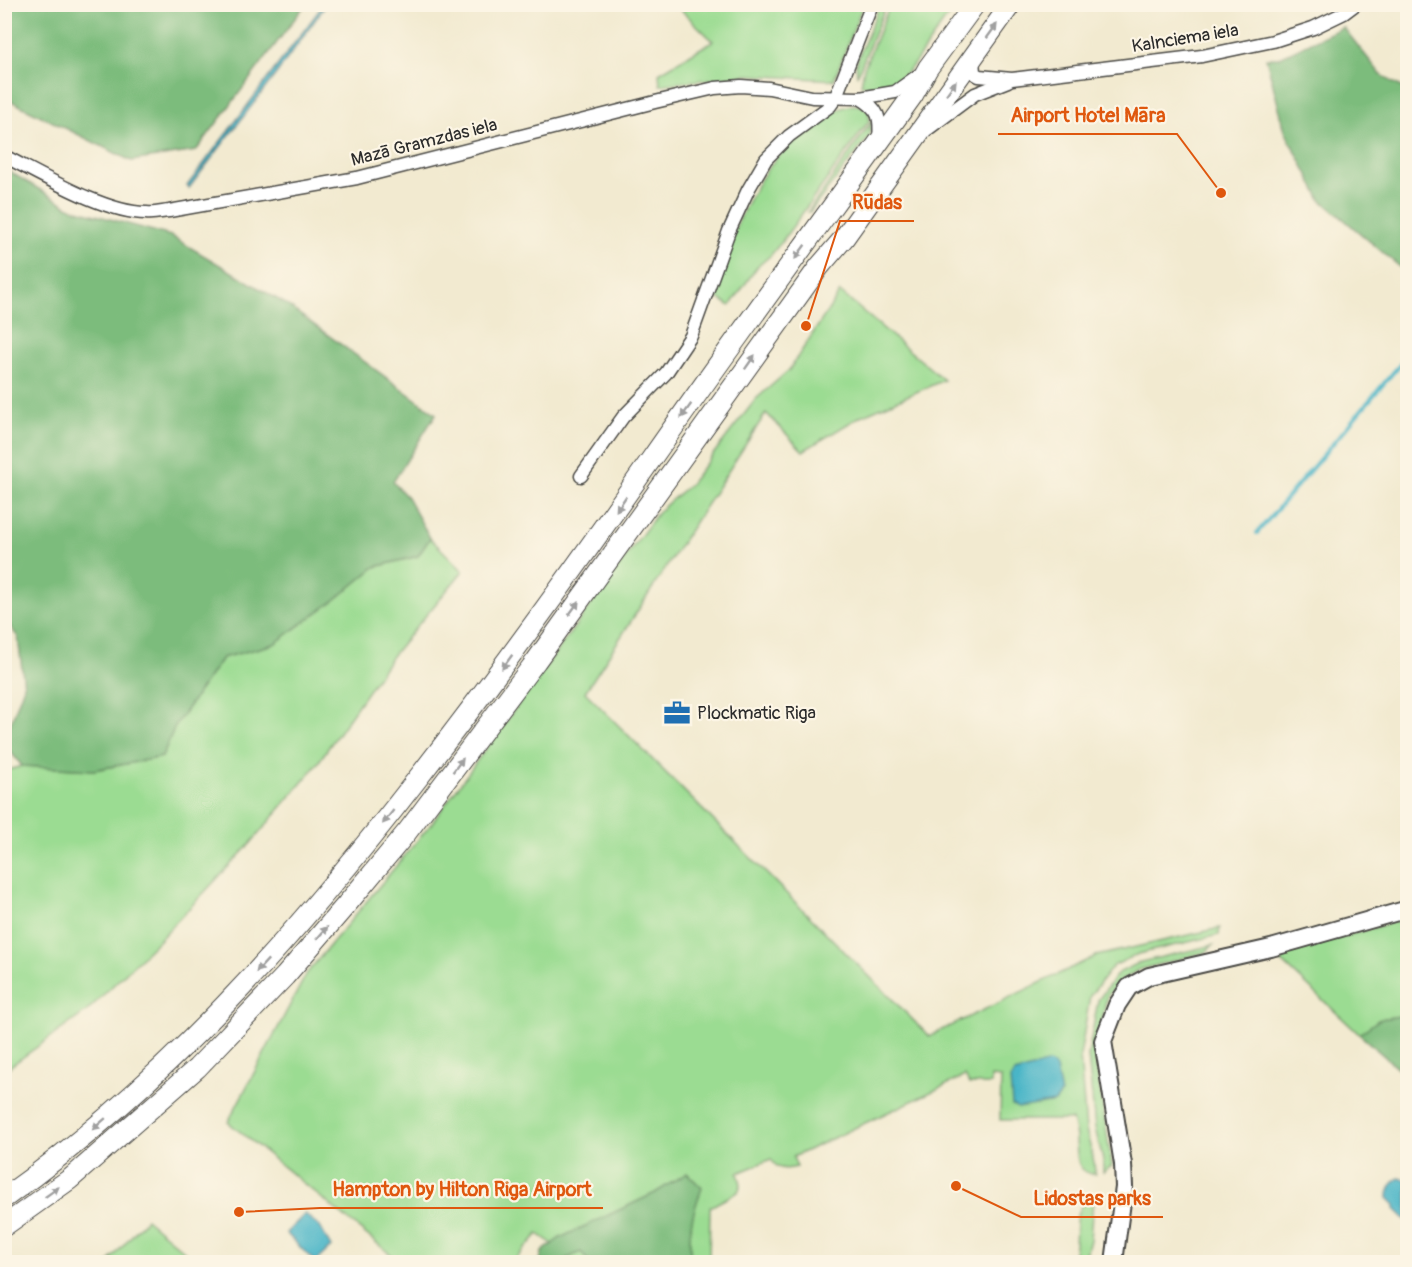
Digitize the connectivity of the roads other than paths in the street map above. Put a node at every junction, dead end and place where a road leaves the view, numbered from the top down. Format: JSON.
{"nodes":[{"id":1,"x":872,"y":4,"type":"edge"},
{"id":2,"x":975,"y":4,"type":"edge"},
{"id":3,"x":1011,"y":4,"type":"edge"},
{"id":4,"x":1356,"y":4,"type":"edge"},
{"id":5,"x":973,"y":58,"type":"junction"},
{"id":6,"x":928,"y":68,"type":"junction"},
{"id":7,"x":1012,"y":79,"type":"junction"},
{"id":8,"x":860,"y":98,"type":"junction"},
{"id":9,"x":835,"y":99,"type":"junction"},
{"id":10,"x":879,"y":142,"type":"junction"},
{"id":11,"x":911,"y":142,"type":"junction"},
{"id":12,"x":4,"y":156,"type":"edge"},
{"id":13,"x":581,"y":476,"type":"dead end"},
{"id":14,"x":1407,"y":909,"type":"edge"},
{"id":15,"x":4,"y":1198,"type":"edge"},
{"id":16,"x":4,"y":1226,"type":"edge"},
{"id":17,"x":1114,"y":1263,"type":"edge"}],
"edges":[{"from":1,"to":9,"type":"street"},
{"from":2,"to":6,"type":"main road"},
{"from":5,"to":3,"type":"main road","one_way":true},
{"from":4,"to":7,"type":"street","name":"Kalnciema iela"},
{"from":5,"to":7,"type":"street","name":"Kalnciema iela"},
{"from":11,"to":5,"type":"main road","one_way":true},
{"from":6,"to":8,"type":"street","name":"Mazā Gramzdas iela"},
{"from":6,"to":10,"type":"main road"},
{"from":7,"to":11,"type":"street","name":"Kalnciema iela"},
{"from":8,"to":9,"type":"street","name":"Mazā Gramzdas iela"},
{"from":8,"to":10,"type":"street"},
{"from":9,"to":12,"type":"street","name":"Mazā Gramzdas iela"},
{"from":9,"to":13,"type":"street"},
{"from":10,"to":15,"type":"main road","one_way":true},
{"from":16,"to":11,"type":"main road","one_way":true},
{"from":14,"to":17,"type":"street"}]}
